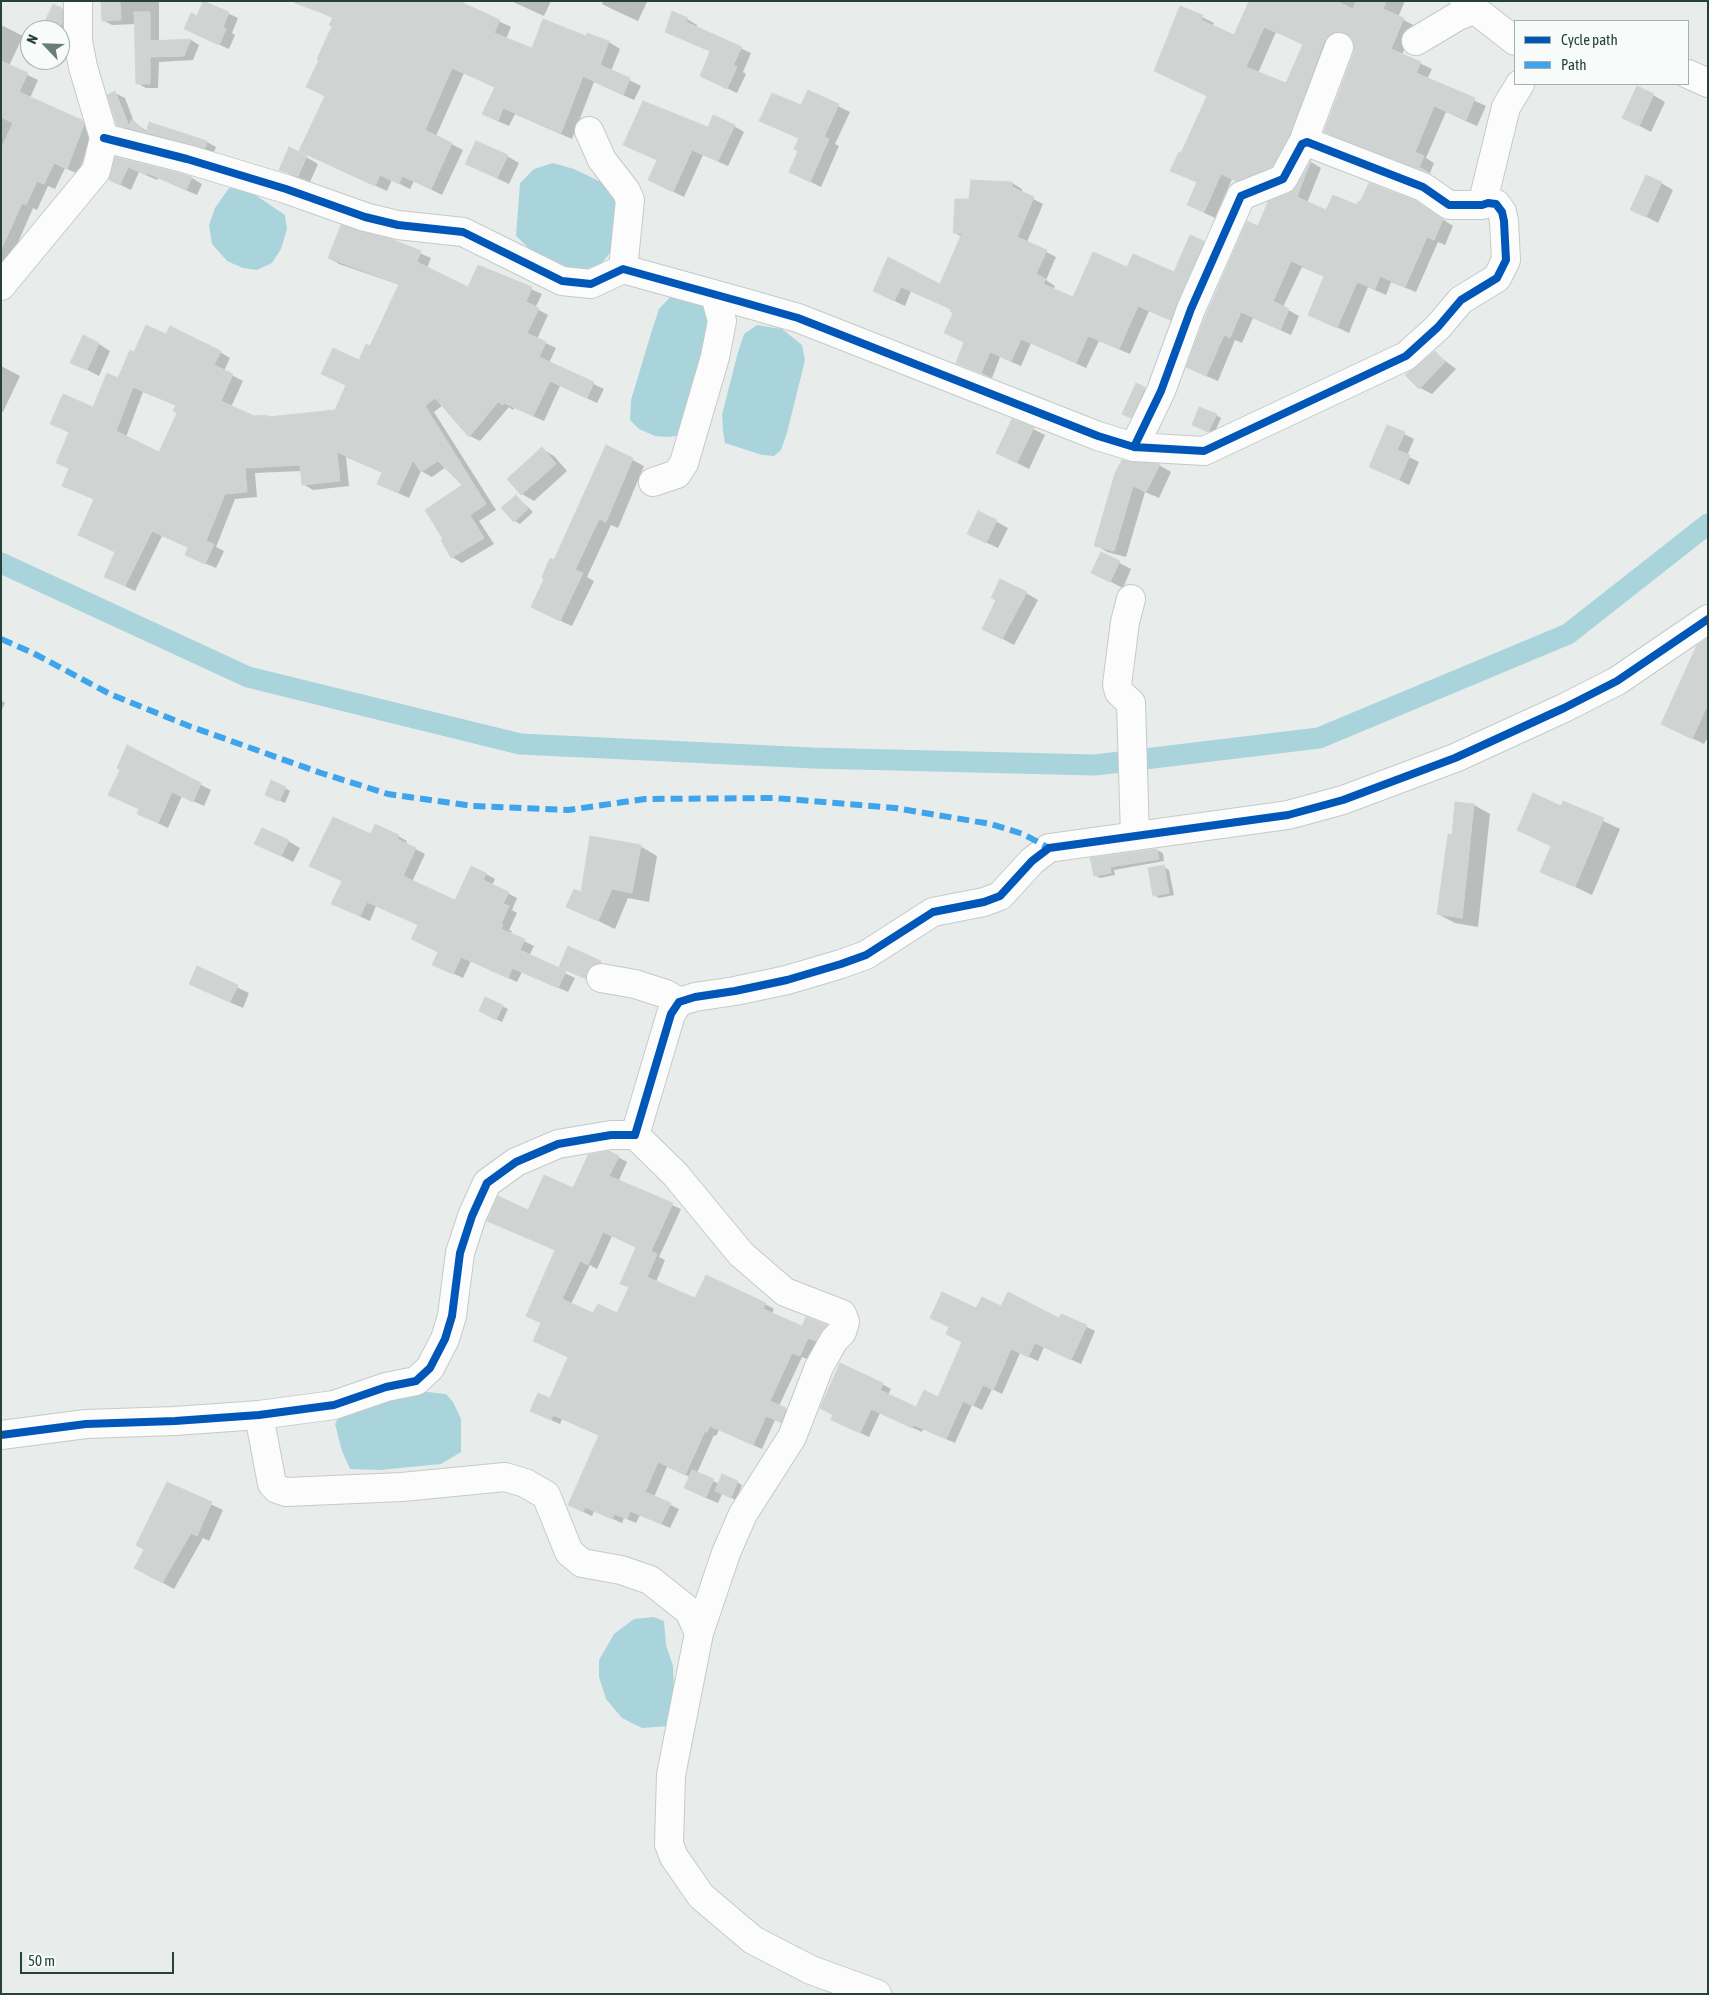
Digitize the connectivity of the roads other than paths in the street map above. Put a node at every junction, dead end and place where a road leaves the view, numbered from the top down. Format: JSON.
{"nodes":[{"id":1,"x":78,"y":1,"type":"edge"},
{"id":2,"x":1469,"y":6,"type":"edge"},
{"id":3,"x":1514,"y":40,"type":"edge"},
{"id":4,"x":1416,"y":41,"type":"dead end"},
{"id":5,"x":1339,"y":47,"type":"dead end"},
{"id":6,"x":1689,"y":74,"type":"edge"},
{"id":7,"x":1708,"y":83,"type":"edge"},
{"id":8,"x":1519,"y":85,"type":"edge"},
{"id":9,"x":589,"y":131,"type":"dead end"},
{"id":10,"x":104,"y":138,"type":"junction"},
{"id":11,"x":1307,"y":142,"type":"junction"},
{"id":12,"x":1482,"y":205,"type":"junction"},
{"id":13,"x":623,"y":269,"type":"junction"},
{"id":14,"x":1,"y":286,"type":"edge"},
{"id":15,"x":715,"y":295,"type":"junction"},
{"id":16,"x":1134,"y":447,"type":"junction"},
{"id":17,"x":653,"y":482,"type":"dead end"},
{"id":18,"x":1132,"y":599,"type":"dead end"},
{"id":19,"x":1708,"y":619,"type":"edge"},
{"id":20,"x":1135,"y":831,"type":"junction"},
{"id":21,"x":601,"y":978,"type":"dead end"},
{"id":22,"x":680,"y":1002,"type":"junction"},
{"id":23,"x":635,"y":1135,"type":"junction"},
{"id":24,"x":259,"y":1415,"type":"junction"},
{"id":25,"x":1,"y":1435,"type":"edge"},
{"id":26,"x":698,"y":1633,"type":"junction"},
{"id":27,"x":877,"y":1994,"type":"edge"}],
"edges":[{"from":1,"to":10,"type":"street"},
{"from":2,"to":3,"type":"street"},
{"from":2,"to":4,"type":"street"},
{"from":5,"to":11,"type":"street"},
{"from":6,"to":7,"type":"street"},
{"from":8,"to":12,"type":"street"},
{"from":9,"to":13,"type":"street"},
{"from":10,"to":13,"type":"street"},
{"from":10,"to":14,"type":"street"},
{"from":11,"to":12,"type":"street"},
{"from":11,"to":16,"type":"street"},
{"from":12,"to":16,"type":"street"},
{"from":13,"to":15,"type":"street"},
{"from":15,"to":16,"type":"street"},
{"from":15,"to":17,"type":"street"},
{"from":18,"to":20,"type":"street"},
{"from":19,"to":20,"type":"street"},
{"from":20,"to":22,"type":"street"},
{"from":21,"to":22,"type":"street"},
{"from":22,"to":23,"type":"street"},
{"from":23,"to":24,"type":"street"},
{"from":23,"to":26,"type":"street"},
{"from":24,"to":25,"type":"street"},
{"from":24,"to":26,"type":"street"},
{"from":26,"to":27,"type":"street"}]}
